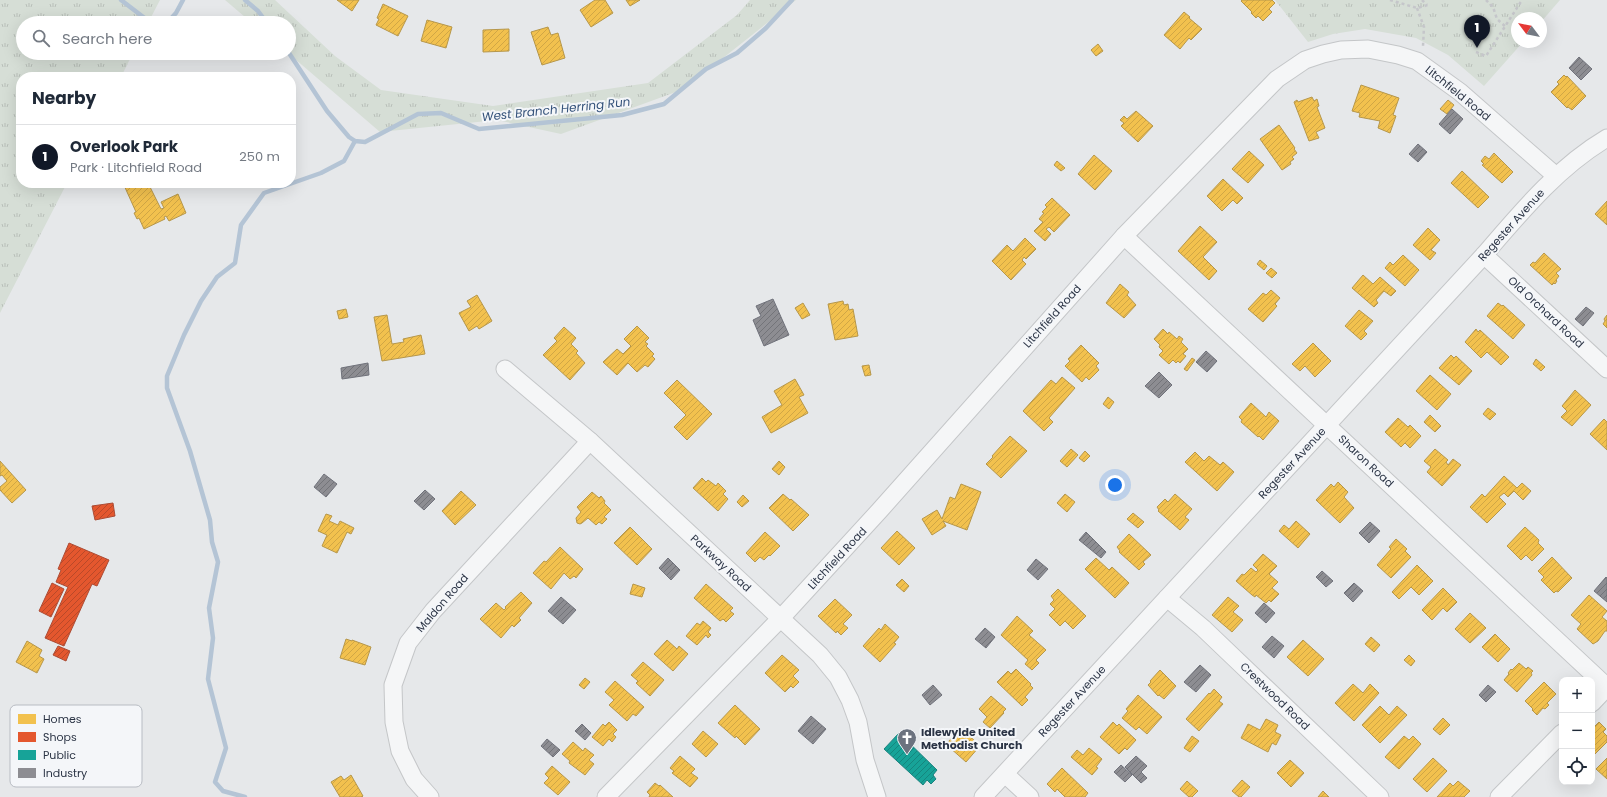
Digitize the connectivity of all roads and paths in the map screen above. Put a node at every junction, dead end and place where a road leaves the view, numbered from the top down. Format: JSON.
{"nodes":[{"id":1,"x":1390,"y":0,"type":"edge"},
{"id":2,"x":1422,"y":0,"type":"edge"},
{"id":3,"x":1486,"y":0,"type":"edge"},
{"id":4,"x":1522,"y":0,"type":"edge"},
{"id":5,"x":1417,"y":8,"type":"junction"},
{"id":6,"x":1506,"y":27,"type":"junction"},
{"id":7,"x":1476,"y":52,"type":"dead end"},
{"id":8,"x":1417,"y":61,"type":"junction"},
{"id":9,"x":1607,"y":138,"type":"edge"},
{"id":10,"x":1556,"y":176,"type":"junction"},
{"id":11,"x":1124,"y":236,"type":"junction"},
{"id":12,"x":1484,"y":255,"type":"junction"},
{"id":13,"x":505,"y":368,"type":"dead end"},
{"id":14,"x":1607,"y":369,"type":"edge"},
{"id":15,"x":1327,"y":425,"type":"junction"},
{"id":16,"x":590,"y":441,"type":"junction"},
{"id":17,"x":1167,"y":598,"type":"junction"},
{"id":18,"x":781,"y":618,"type":"junction"},
{"id":19,"x":1607,"y":687,"type":"edge"},
{"id":20,"x":1595,"y":700,"type":"edge"},
{"id":21,"x":1559,"y":736,"type":"edge"},
{"id":22,"x":1005,"y":774,"type":"junction"},
{"id":23,"x":430,"y":797,"type":"edge"},
{"id":24,"x":606,"y":797,"type":"edge"},
{"id":25,"x":877,"y":797,"type":"edge"},
{"id":26,"x":983,"y":797,"type":"edge"},
{"id":27,"x":1030,"y":797,"type":"edge"},
{"id":28,"x":1380,"y":797,"type":"edge"},
{"id":29,"x":1499,"y":797,"type":"edge"}],
"edges":[{"from":1,"to":5,"type":"path"},
{"from":2,"to":5,"type":"path"},
{"from":3,"to":6,"type":"path"},
{"from":4,"to":6,"type":"path"},
{"from":5,"to":8,"type":"path"},
{"from":6,"to":7,"type":"path"},
{"from":8,"to":10,"type":"street","name":"Litchfield Road"},
{"from":8,"to":11,"type":"street","name":"Litchfield Road"},
{"from":9,"to":10,"type":"street","name":"Regester Avenue"},
{"from":10,"to":12,"type":"street","name":"Regester Avenue"},
{"from":11,"to":15,"type":"street","name":"Sharon Road"},
{"from":11,"to":18,"type":"street","name":"Litchfield Road"},
{"from":12,"to":14,"type":"street","name":"Old Orchard Road"},
{"from":12,"to":15,"type":"street","name":"Regester Avenue"},
{"from":13,"to":16,"type":"street","name":"Parkway Road"},
{"from":15,"to":17,"type":"street","name":"Regester Avenue"},
{"from":15,"to":19,"type":"street","name":"Sharon Road"},
{"from":16,"to":18,"type":"street","name":"Parkway Road"},
{"from":16,"to":23,"type":"street","name":"Maldon Road"},
{"from":17,"to":22,"type":"street","name":"Regester Avenue"},
{"from":17,"to":28,"type":"street","name":"Crestwood Road"},
{"from":18,"to":24,"type":"street","name":"Litchfield Road"},
{"from":18,"to":25,"type":"street","name":"Parkway Road"},
{"from":19,"to":20,"type":"street"},
{"from":21,"to":29,"type":"street"},
{"from":22,"to":26,"type":"street","name":"Regester Avenue"},
{"from":22,"to":27,"type":"street"}]}
